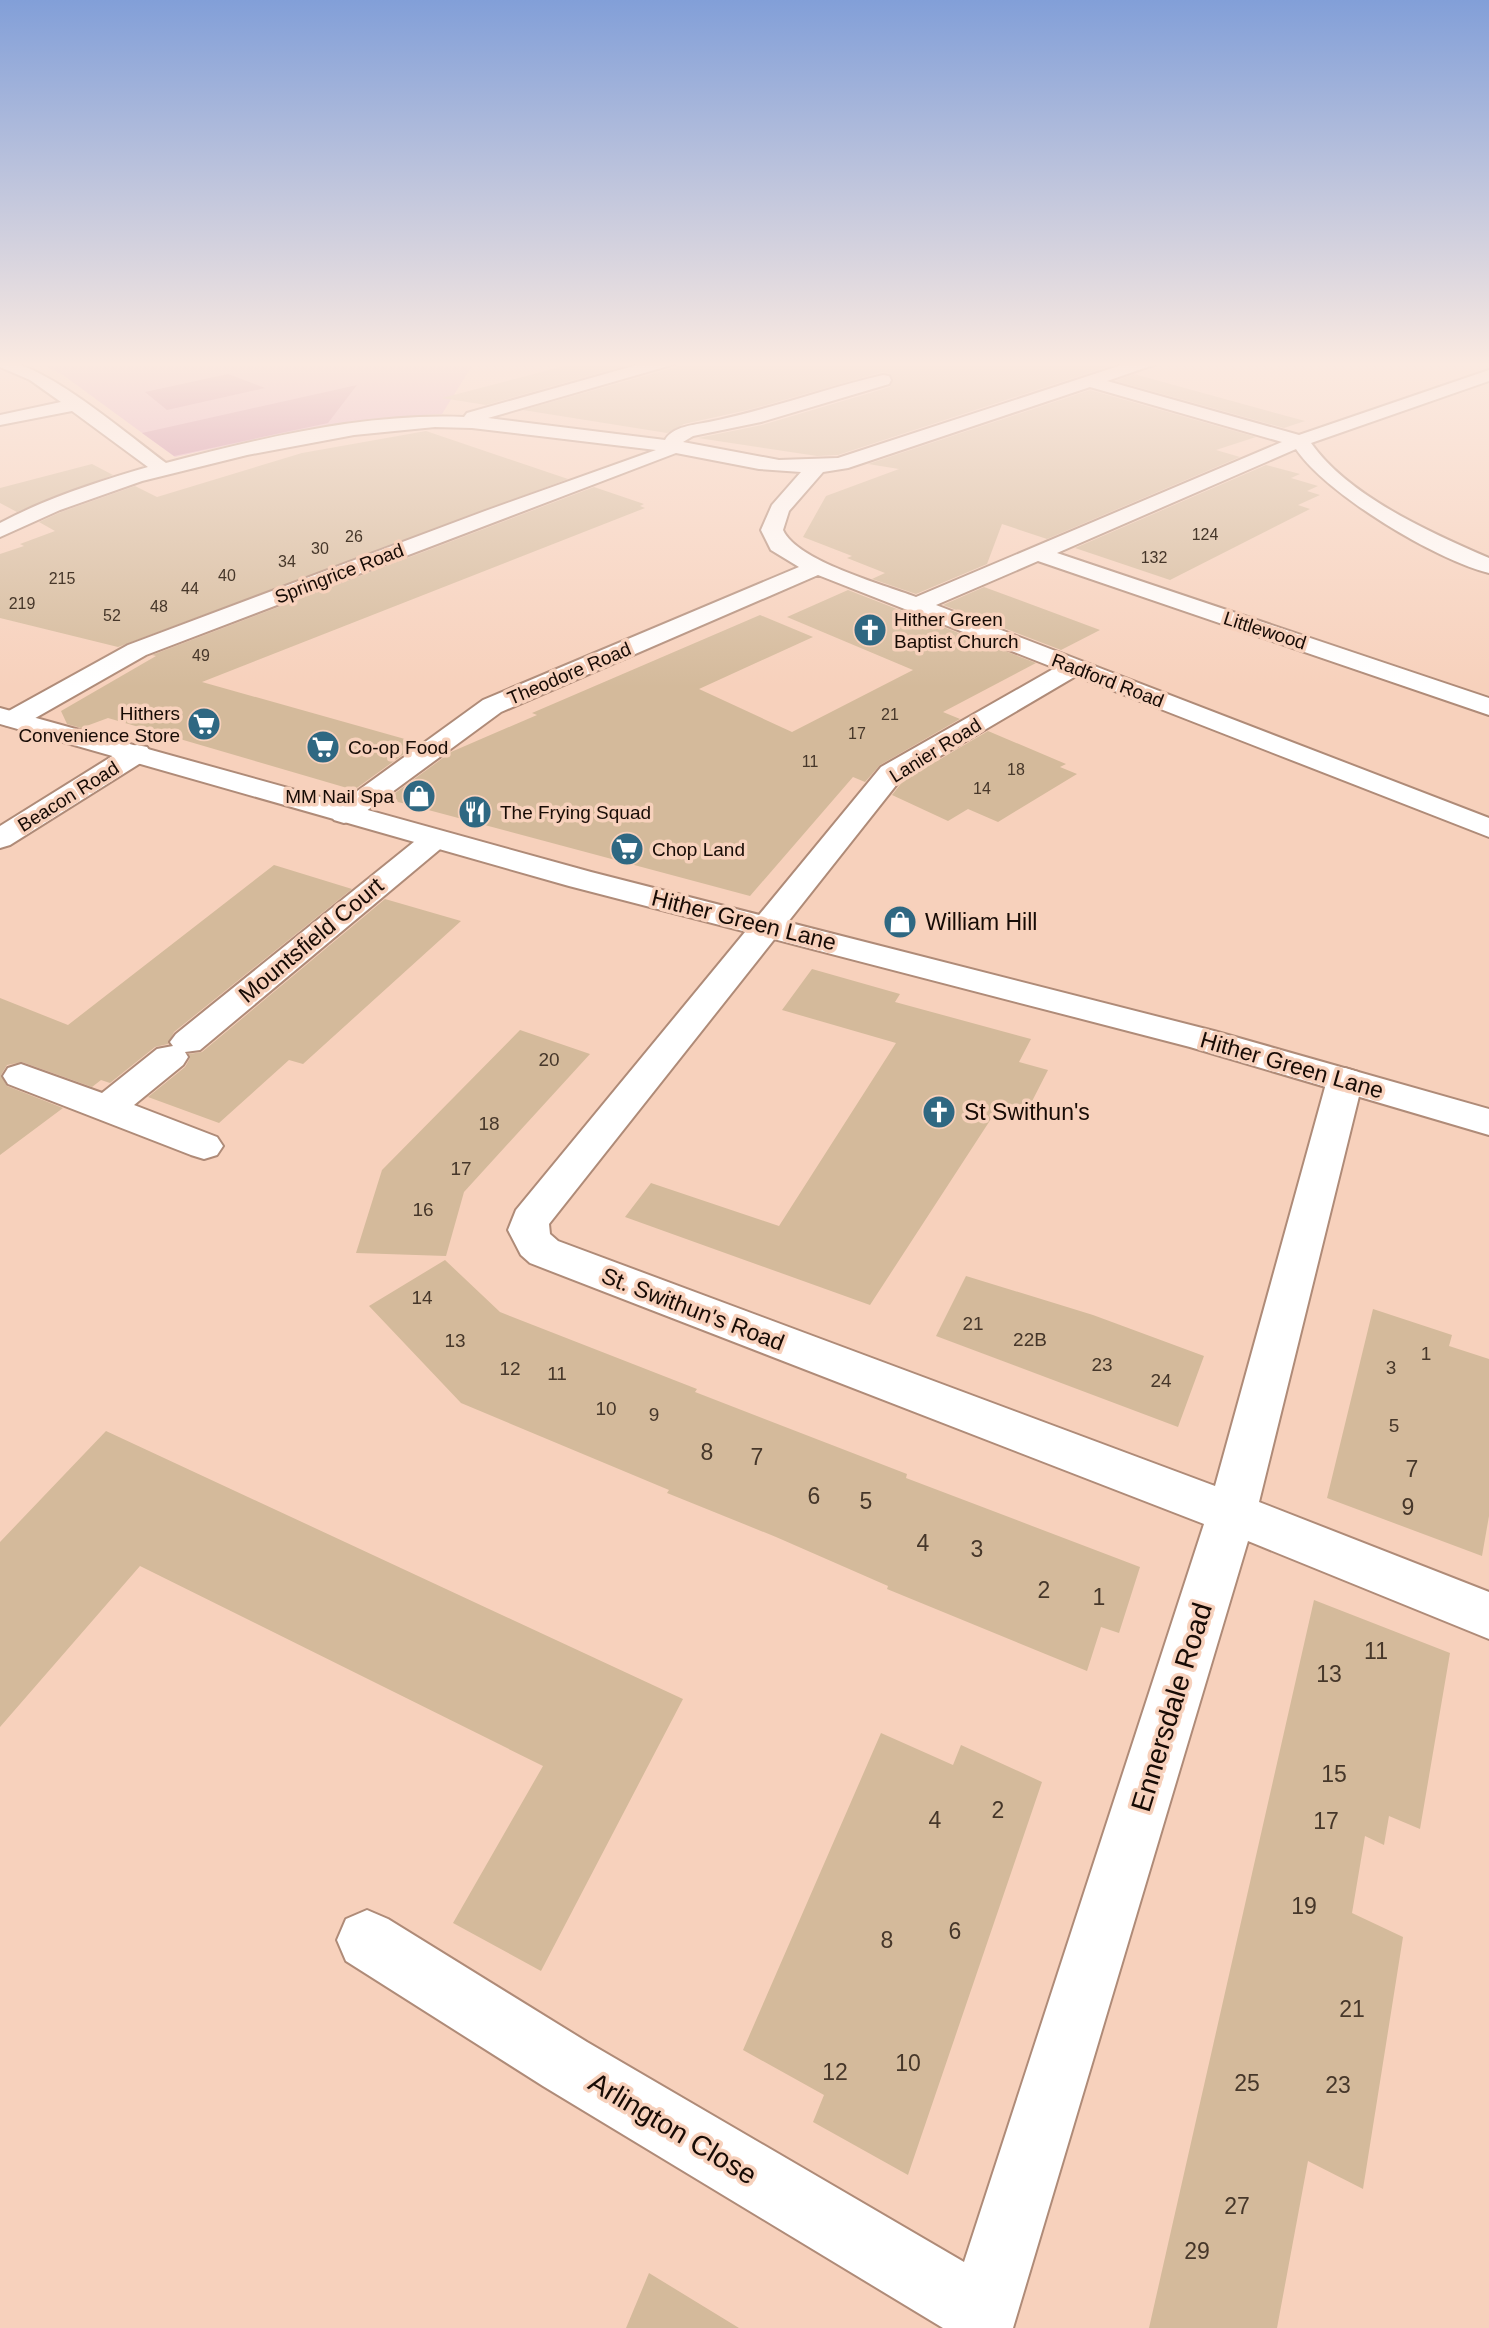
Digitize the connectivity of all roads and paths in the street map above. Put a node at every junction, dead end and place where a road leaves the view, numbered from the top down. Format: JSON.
{"nodes":[{"id":1,"x":160,"y":470,"type":"edge"},
{"id":2,"x":619,"y":470,"type":"edge"},
{"id":3,"x":815,"y":470,"type":"edge"},
{"id":4,"x":1234,"y":470,"type":"edge"},
{"id":5,"x":1326,"y":470,"type":"edge"},
{"id":6,"x":0,"y":531,"type":"edge"},
{"id":7,"x":1040,"y":554,"type":"junction"},
{"id":8,"x":1489,"y":566,"type":"edge"},
{"id":9,"x":815,"y":568,"type":"junction"},
{"id":10,"x":914,"y":606,"type":"junction"},
{"id":11,"x":1074,"y":667,"type":"junction"},
{"id":12,"x":1489,"y":707,"type":"edge"},
{"id":13,"x":7,"y":718,"type":"edge"},
{"id":14,"x":137,"y":753,"type":"junction"},
{"id":15,"x":344,"y":814,"type":"junction"},
{"id":16,"x":1489,"y":828,"type":"edge"},
{"id":17,"x":0,"y":839,"type":"edge"},
{"id":18,"x":435,"y":839,"type":"junction"},
{"id":19,"x":769,"y":926,"type":"junction"},
{"id":20,"x":21,"y":1076,"type":"dead end"},
{"id":21,"x":1345,"y":1080,"type":"junction"},
{"id":22,"x":107,"y":1108,"type":"junction"},
{"id":23,"x":1489,"y":1122,"type":"edge"},
{"id":24,"x":204,"y":1146,"type":"dead end"},
{"id":25,"x":1232,"y":1513,"type":"junction"},
{"id":26,"x":1489,"y":1616,"type":"edge"},
{"id":27,"x":367,"y":1940,"type":"dead end"},
{"id":28,"x":980,"y":2320,"type":"edge"}],
"edges":[{"from":1,"to":6,"type":"street"},
{"from":2,"to":13,"type":"street","name":"Springrice Road"},
{"from":3,"to":9,"type":"street","name":"Radford Road"},
{"from":4,"to":7,"type":"street"},
{"from":5,"to":8,"type":"street"},
{"from":7,"to":10,"type":"street"},
{"from":7,"to":12,"type":"street","name":"Littlewood"},
{"from":9,"to":10,"type":"street","name":"Radford Road"},
{"from":9,"to":15,"type":"street","name":"Theodore Road"},
{"from":10,"to":11,"type":"street","name":"Radford Road"},
{"from":11,"to":16,"type":"street","name":"Radford Road"},
{"from":11,"to":19,"type":"street","name":"Lanier Road"},
{"from":13,"to":14,"type":"street","name":"Hither Green Lane"},
{"from":14,"to":15,"type":"street","name":"Hither Green Lane"},
{"from":14,"to":17,"type":"street","name":"Beacon Road"},
{"from":15,"to":18,"type":"street","name":"Hither Green Lane"},
{"from":18,"to":19,"type":"street","name":"Hither Green Lane"},
{"from":18,"to":22,"type":"street","name":"Mountsfield Court"},
{"from":19,"to":21,"type":"street","name":"Hither Green Lane"},
{"from":19,"to":25,"type":"street","name":"St. Swithun's Road"},
{"from":20,"to":22,"type":"street"},
{"from":21,"to":23,"type":"street","name":"Hither Green Lane"},
{"from":21,"to":25,"type":"street","name":"Ennersdale Road"},
{"from":22,"to":24,"type":"street"},
{"from":25,"to":26,"type":"street"},
{"from":25,"to":28,"type":"street","name":"Ennersdale Road"},
{"from":27,"to":28,"type":"street","name":"Arlington Close"}]}
